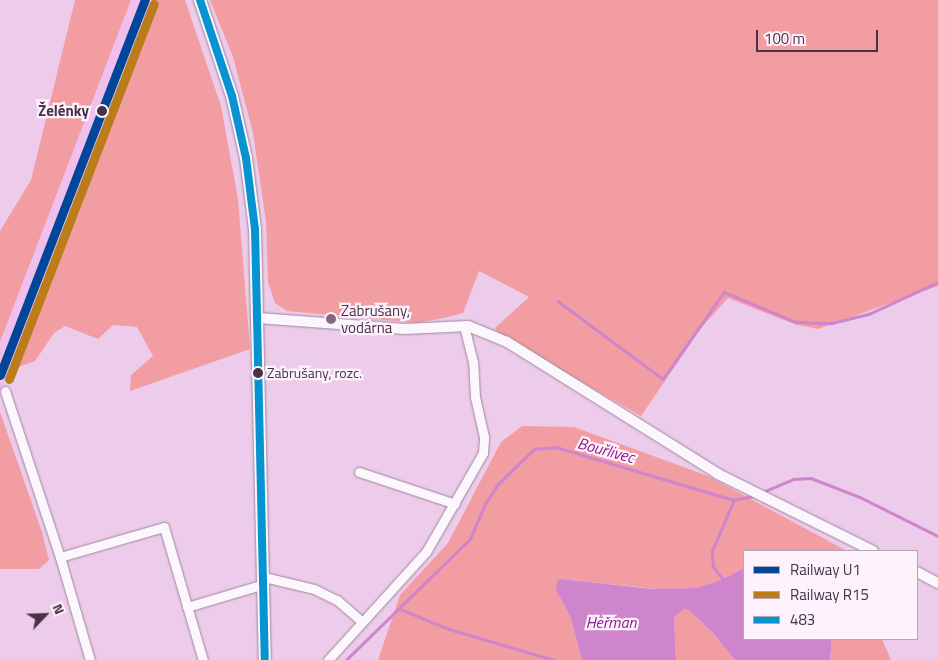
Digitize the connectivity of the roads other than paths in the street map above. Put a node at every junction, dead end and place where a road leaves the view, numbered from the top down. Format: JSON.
{"nodes":[{"id":1,"x":200,"y":0,"type":"edge"},
{"id":2,"x":258,"y":318,"type":"junction"},
{"id":3,"x":464,"y":326,"type":"junction"},
{"id":4,"x":5,"y":391,"type":"dead end"},
{"id":5,"x":359,"y":472,"type":"dead end"},
{"id":6,"x":455,"y":504,"type":"junction"},
{"id":7,"x":872,"y":550,"type":"edge"},
{"id":8,"x":60,"y":557,"type":"junction"},
{"id":9,"x":918,"y":573,"type":"edge"},
{"id":10,"x":264,"y":581,"type":"junction"},
{"id":11,"x":938,"y":583,"type":"edge"},
{"id":12,"x":187,"y":607,"type":"junction"},
{"id":13,"x":362,"y":622,"type":"junction"},
{"id":14,"x":90,"y":660,"type":"edge"},
{"id":15,"x":202,"y":660,"type":"edge"},
{"id":16,"x":265,"y":660,"type":"edge"},
{"id":17,"x":328,"y":660,"type":"edge"}],
"edges":[{"from":1,"to":2,"type":"main road"},
{"from":2,"to":3,"type":"street"},
{"from":2,"to":10,"type":"main road"},
{"from":3,"to":6,"type":"street"},
{"from":3,"to":7,"type":"street"},
{"from":4,"to":8,"type":"street"},
{"from":5,"to":6,"type":"street"},
{"from":6,"to":13,"type":"street"},
{"from":8,"to":12,"type":"street"},
{"from":8,"to":14,"type":"street"},
{"from":9,"to":11,"type":"street"},
{"from":10,"to":12,"type":"street"},
{"from":10,"to":13,"type":"street"},
{"from":10,"to":16,"type":"main road"},
{"from":12,"to":15,"type":"street"},
{"from":13,"to":17,"type":"street"}]}
